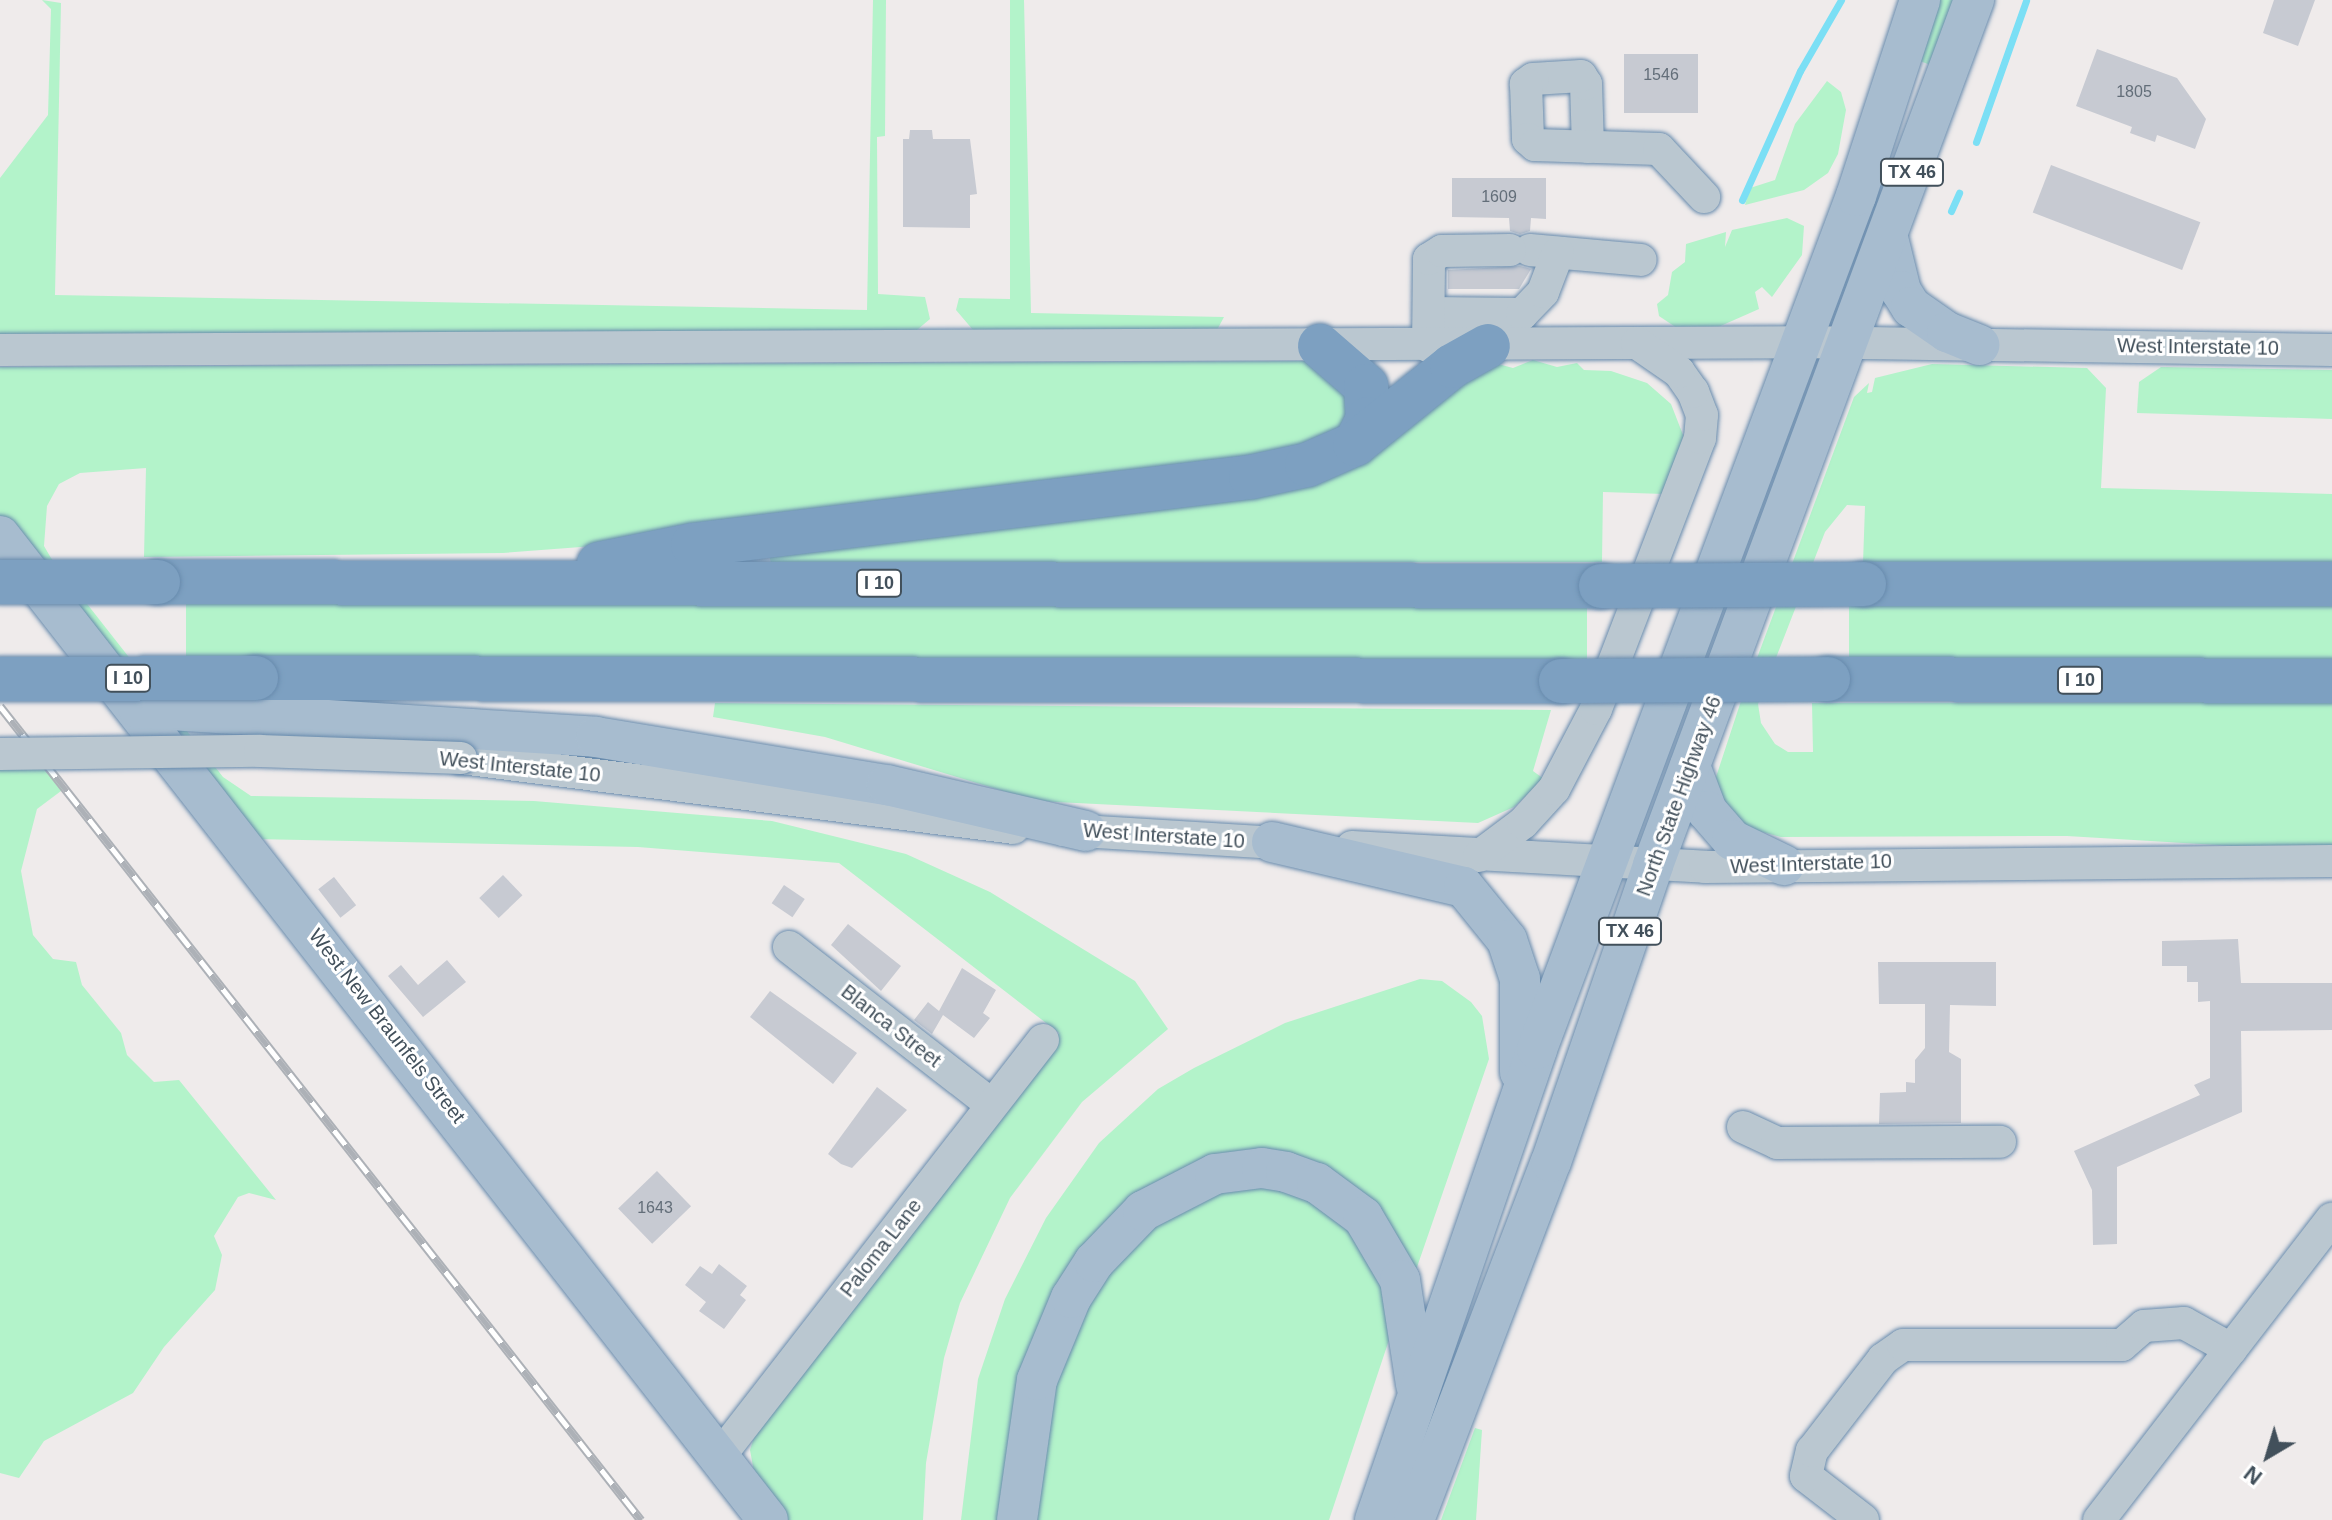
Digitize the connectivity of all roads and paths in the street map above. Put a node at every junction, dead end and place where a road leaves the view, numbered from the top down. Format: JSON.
{"nodes":[{"id":1,"x":1920,"y":0,"type":"edge"},
{"id":2,"x":1974,"y":0,"type":"edge"},
{"id":3,"x":1588,"y":147,"type":"dead end"},
{"id":4,"x":1704,"y":197,"type":"dead end"},
{"id":5,"x":1888,"y":238,"type":"junction"},
{"id":6,"x":1533,"y":251,"type":"junction"},
{"id":7,"x":1641,"y":260,"type":"dead end"},
{"id":8,"x":1429,"y":313,"type":"junction"},
{"id":9,"x":1499,"y":335,"type":"junction"},
{"id":10,"x":1800,"y":342,"type":"junction"},
{"id":11,"x":1637,"y":343,"type":"junction"},
{"id":12,"x":1847,"y":343,"type":"junction"},
{"id":13,"x":1980,"y":345,"type":"junction"},
{"id":14,"x":1320,"y":346,"type":"junction"},
{"id":15,"x":1428,"y":346,"type":"junction"},
{"id":16,"x":0,"y":350,"type":"edge"},
{"id":17,"x":2332,"y":350,"type":"edge"},
{"id":18,"x":1355,"y":444,"type":"junction"},
{"id":19,"x":0,"y":536,"type":"edge"},
{"id":20,"x":0,"y":582,"type":"edge"},
{"id":21,"x":515,"y":582,"type":"junction"},
{"id":22,"x":2332,"y":584,"type":"edge"},
{"id":23,"x":0,"y":679,"type":"edge"},
{"id":24,"x":2332,"y":681,"type":"edge"},
{"id":25,"x":138,"y":708,"type":"junction"},
{"id":26,"x":0,"y":754,"type":"edge"},
{"id":27,"x":1690,"y":766,"type":"junction"},
{"id":28,"x":1086,"y":831,"type":"junction"},
{"id":29,"x":1272,"y":842,"type":"junction"},
{"id":30,"x":1479,"y":856,"type":"junction"},
{"id":31,"x":2332,"y":861,"type":"edge"},
{"id":32,"x":1607,"y":864,"type":"junction"},
{"id":33,"x":1653,"y":865,"type":"junction"},
{"id":34,"x":1784,"y":865,"type":"junction"},
{"id":35,"x":789,"y":947,"type":"dead end"},
{"id":36,"x":1043,"y":1040,"type":"dead end"},
{"id":37,"x":1520,"y":1101,"type":"junction"},
{"id":38,"x":992,"y":1105,"type":"junction"},
{"id":39,"x":1743,"y":1127,"type":"dead end"},
{"id":40,"x":2000,"y":1142,"type":"dead end"},
{"id":41,"x":2332,"y":1218,"type":"edge"},
{"id":42,"x":2231,"y":1349,"type":"junction"},
{"id":43,"x":1417,"y":1395,"type":"junction"},
{"id":44,"x":719,"y":1457,"type":"junction"},
{"id":45,"x":768,"y":1520,"type":"edge"},
{"id":46,"x":1017,"y":1520,"type":"edge"},
{"id":47,"x":1375,"y":1520,"type":"edge"},
{"id":48,"x":1414,"y":1520,"type":"edge"},
{"id":49,"x":1863,"y":1520,"type":"edge"},
{"id":50,"x":2099,"y":1520,"type":"edge"}],
"edges":[{"from":1,"to":10,"type":"main road","number":"TX 46"},
{"from":2,"to":5,"type":"main road","number":"TX 46"},
{"from":3,"to":4,"type":"street"},
{"from":5,"to":12,"type":"main road","number":"TX 46"},
{"from":5,"to":13,"type":"main road"},
{"from":6,"to":7,"type":"street"},
{"from":6,"to":8,"type":"street"},
{"from":6,"to":9,"type":"street"},
{"from":8,"to":9,"type":"street"},
{"from":8,"to":15,"type":"street"},
{"from":9,"to":11,"type":"street","name":"West Interstate 10"},
{"from":9,"to":15,"type":"street","name":"West Interstate 10"},
{"from":9,"to":18,"type":"highway"},
{"from":10,"to":11,"type":"street","name":"West Interstate 10"},
{"from":10,"to":12,"type":"street","name":"West Interstate 10"},
{"from":10,"to":32,"type":"main road","number":"TX 46"},
{"from":11,"to":30,"type":"street"},
{"from":12,"to":13,"type":"street","name":"West Interstate 10"},
{"from":12,"to":27,"type":"main road","name":"North State Highway 46","number":"TX 46"},
{"from":13,"to":17,"type":"street","name":"West Interstate 10"},
{"from":14,"to":15,"type":"street","name":"West Interstate 10"},
{"from":14,"to":16,"type":"street","name":"West Interstate 10"},
{"from":14,"to":18,"type":"highway"},
{"from":18,"to":21,"type":"highway"},
{"from":19,"to":25,"type":"main road","name":"West New Braunfels Street"},
{"from":20,"to":21,"type":"highway","number":"I 10","bridge":true},
{"from":21,"to":22,"type":"highway","number":"I 10","bridge":true},
{"from":23,"to":24,"type":"highway","number":"I 10","bridge":true},
{"from":25,"to":28,"type":"main road"},
{"from":25,"to":44,"type":"main road","name":"West New Braunfels Street"},
{"from":26,"to":28,"type":"street","name":"West Interstate 10","bridge":true},
{"from":27,"to":33,"type":"main road","name":"North State Highway 46","number":"TX 46"},
{"from":27,"to":34,"type":"main road"},
{"from":28,"to":29,"type":"street","name":"West Interstate 10"},
{"from":29,"to":30,"type":"street","name":"West Interstate 10"},
{"from":29,"to":37,"type":"main road"},
{"from":30,"to":32,"type":"street","name":"West Interstate 10"},
{"from":31,"to":34,"type":"street","name":"West Interstate 10"},
{"from":32,"to":33,"type":"street","name":"West Interstate 10"},
{"from":32,"to":37,"type":"main road","number":"TX 46"},
{"from":33,"to":34,"type":"street","name":"West Interstate 10"},
{"from":33,"to":48,"type":"main road","name":"North State Highway 46","number":"TX 46"},
{"from":35,"to":38,"type":"street","name":"Blanca Street"},
{"from":36,"to":38,"type":"street","name":"Paloma Lane"},
{"from":37,"to":43,"type":"main road","number":"TX 46"},
{"from":38,"to":44,"type":"street","name":"Paloma Lane"},
{"from":39,"to":40,"type":"street"},
{"from":41,"to":42,"type":"street"},
{"from":42,"to":49,"type":"street"},
{"from":42,"to":50,"type":"street"},
{"from":43,"to":46,"type":"main road"},
{"from":43,"to":47,"type":"main road","number":"TX 46"},
{"from":44,"to":45,"type":"main road","name":"West New Braunfels Street"}]}
